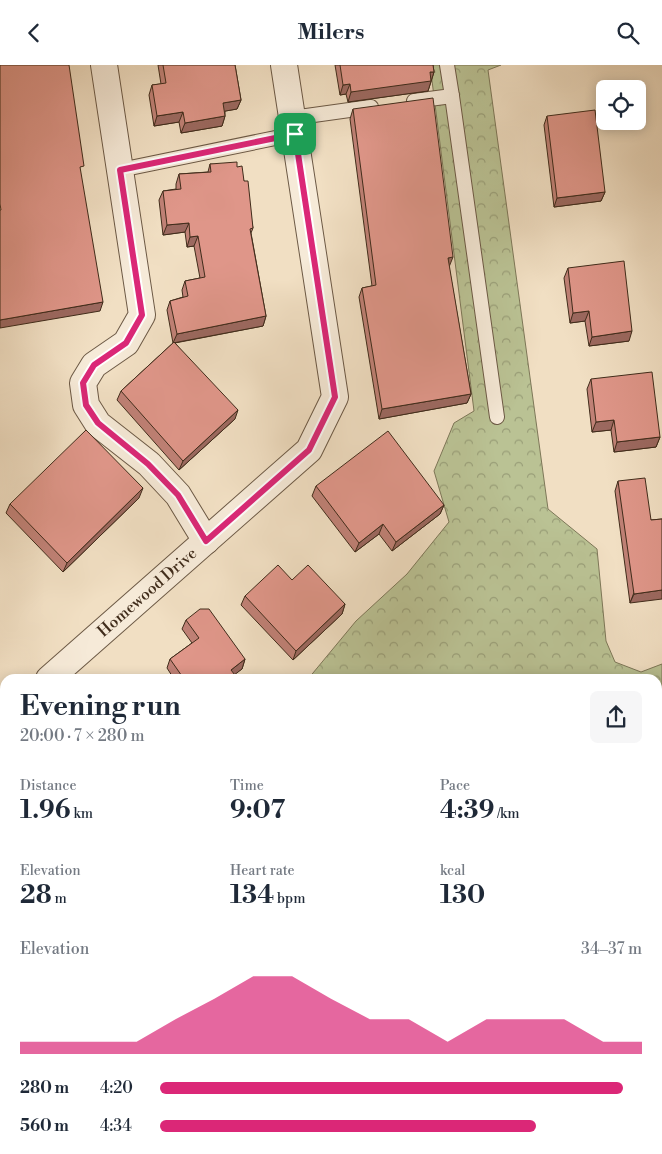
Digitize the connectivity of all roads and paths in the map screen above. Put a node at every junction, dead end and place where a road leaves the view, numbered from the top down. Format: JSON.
{"nodes":[{"id":1,"x":104,"y":65,"type":"edge"},
{"id":2,"x":284,"y":65,"type":"edge"},
{"id":3,"x":447,"y":65,"type":"edge"},
{"id":4,"x":452,"y":96,"type":"junction"},
{"id":5,"x":405,"y":103,"type":"edge"},
{"id":6,"x":386,"y":105,"type":"edge"},
{"id":7,"x":293,"y":126,"type":"junction"},
{"id":8,"x":120,"y":170,"type":"junction"},
{"id":9,"x":497,"y":417,"type":"dead end"},
{"id":10,"x":206,"y":541,"type":"junction"},
{"id":11,"x":55,"y":674,"type":"edge"}],
"edges":[{"from":1,"to":8,"type":"street"},
{"from":2,"to":7,"type":"street","name":"Homewood Drive"},
{"from":3,"to":4,"type":"lane"},
{"from":4,"to":5,"type":"lane"},
{"from":4,"to":9,"type":"lane"},
{"from":6,"to":7,"type":"lane"},
{"from":7,"to":8,"type":"lane"},
{"from":7,"to":10,"type":"street","name":"Homewood Drive"},
{"from":8,"to":10,"type":"street"},
{"from":10,"to":11,"type":"street","name":"Homewood Drive"}]}
